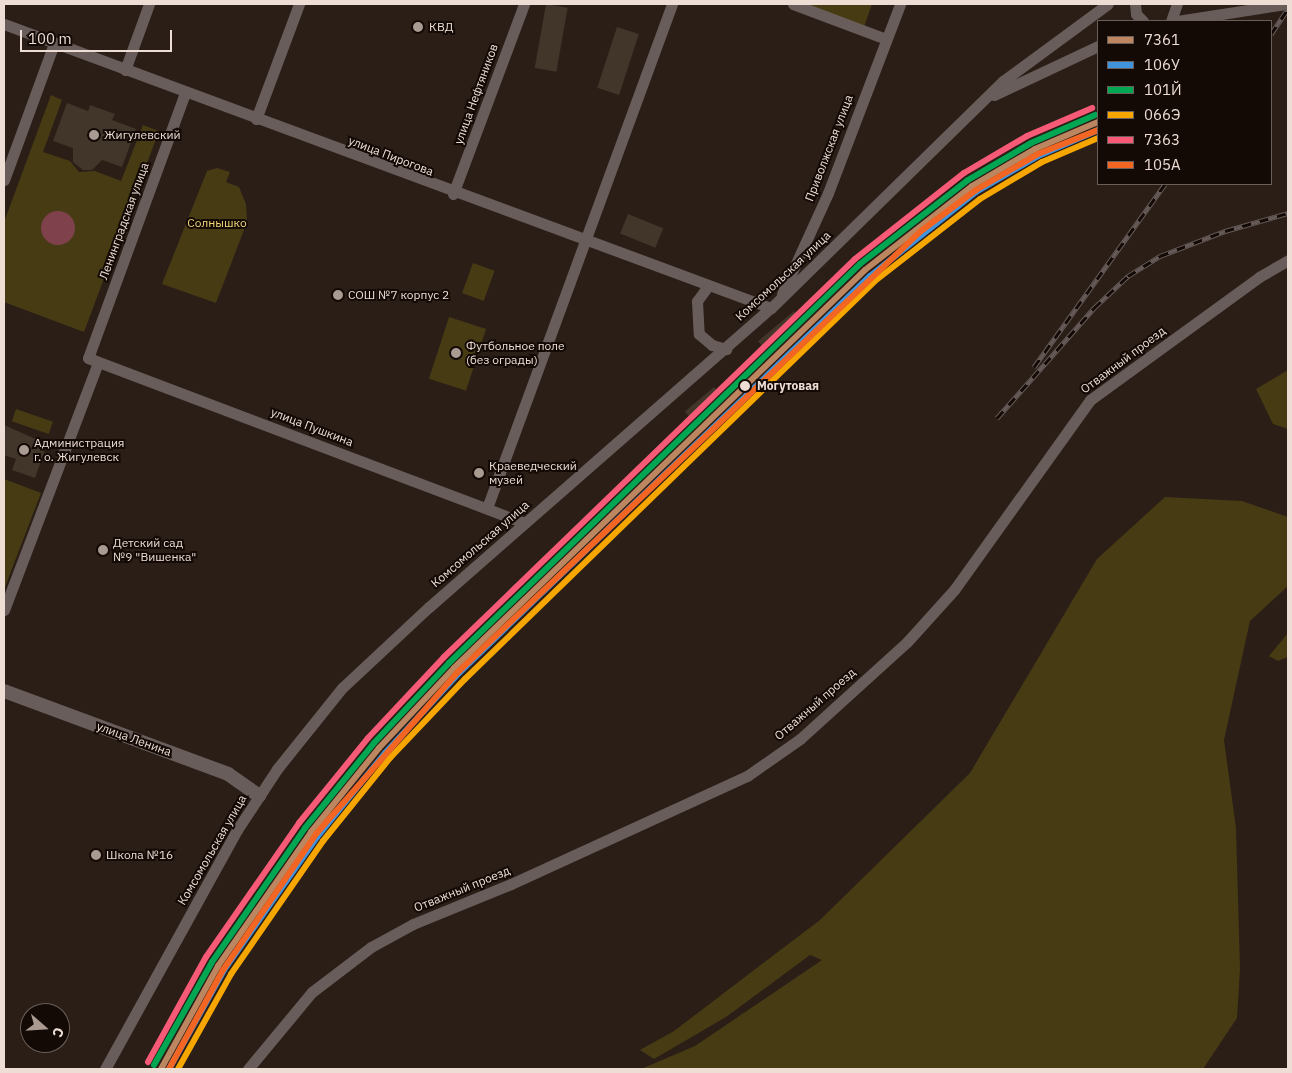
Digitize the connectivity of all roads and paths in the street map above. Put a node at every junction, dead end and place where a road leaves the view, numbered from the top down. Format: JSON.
{"nodes":[{"id":1,"x":149,"y":4,"type":"edge"},
{"id":2,"x":299,"y":4,"type":"edge"},
{"id":3,"x":524,"y":4,"type":"edge"},
{"id":4,"x":672,"y":4,"type":"edge"},
{"id":5,"x":793,"y":4,"type":"edge"},
{"id":6,"x":900,"y":4,"type":"edge"},
{"id":7,"x":1108,"y":4,"type":"edge"},
{"id":8,"x":1135,"y":4,"type":"edge"},
{"id":9,"x":1177,"y":4,"type":"edge"},
{"id":10,"x":1286,"y":4,"type":"edge"},
{"id":11,"x":1142,"y":20,"type":"edge"},
{"id":12,"x":1171,"y":20,"type":"edge"},
{"id":13,"x":1183,"y":20,"type":"edge"},
{"id":14,"x":4,"y":24,"type":"edge"},
{"id":15,"x":886,"y":38,"type":"junction"},
{"id":16,"x":54,"y":43,"type":"junction"},
{"id":17,"x":1097,"y":46,"type":"edge"},
{"id":18,"x":125,"y":70,"type":"junction"},
{"id":19,"x":185,"y":93,"type":"junction"},
{"id":20,"x":990,"y":97,"type":"junction"},
{"id":21,"x":256,"y":119,"type":"junction"},
{"id":22,"x":4,"y":180,"type":"edge"},
{"id":23,"x":453,"y":194,"type":"junction"},
{"id":24,"x":584,"y":242,"type":"junction"},
{"id":25,"x":1288,"y":260,"type":"edge"},
{"id":26,"x":708,"y":286,"type":"junction"},
{"id":27,"x":775,"y":305,"type":"junction"},
{"id":28,"x":726,"y":348,"type":"junction"},
{"id":29,"x":93,"y":360,"type":"junction"},
{"id":30,"x":487,"y":508,"type":"junction"},
{"id":31,"x":525,"y":522,"type":"junction"},
{"id":32,"x":4,"y":610,"type":"edge"},
{"id":33,"x":4,"y":691,"type":"edge"},
{"id":34,"x":258,"y":796,"type":"junction"},
{"id":35,"x":105,"y":1069,"type":"edge"},
{"id":36,"x":248,"y":1069,"type":"edge"}],
"edges":[{"from":1,"to":18,"type":"street"},
{"from":2,"to":21,"type":"street"},
{"from":3,"to":23,"type":"street","name":"улица Нефтяников"},
{"from":4,"to":24,"type":"street","name":"Комсомольская улица"},
{"from":5,"to":15,"type":"street"},
{"from":6,"to":15,"type":"street","name":"Приволжская улица"},
{"from":7,"to":20,"type":"street"},
{"from":8,"to":11,"type":"street"},
{"from":9,"to":12,"type":"street"},
{"from":10,"to":13,"type":"street"},
{"from":14,"to":16,"type":"street","name":"улица Пирогова"},
{"from":15,"to":27,"type":"street","name":"Приволжская улица"},
{"from":16,"to":18,"type":"street","name":"улица Пирогова"},
{"from":16,"to":22,"type":"street"},
{"from":17,"to":20,"type":"street"},
{"from":18,"to":19,"type":"street","name":"улица Пирогова"},
{"from":19,"to":21,"type":"street","name":"улица Пирогова"},
{"from":19,"to":29,"type":"street","name":"Ленинградская улица"},
{"from":20,"to":27,"type":"street","name":"Комсомольская улица"},
{"from":21,"to":23,"type":"street","name":"улица Пирогова"},
{"from":23,"to":24,"type":"street","name":"улица Пирогова"},
{"from":24,"to":26,"type":"street","name":"улица Пирогова"},
{"from":24,"to":30,"type":"street","name":"Комсомольская улица"},
{"from":25,"to":36,"type":"street","name":"Отважный проезд"},
{"from":26,"to":27,"type":"street","name":"улица Пирогова"},
{"from":26,"to":28,"type":"street"},
{"from":27,"to":28,"type":"street","name":"Комсомольская улица"},
{"from":28,"to":31,"type":"street","name":"Комсомольская улица"},
{"from":29,"to":30,"type":"street","name":"улица Пушкина"},
{"from":29,"to":32,"type":"street","name":"Ленинградская улица"},
{"from":30,"to":31,"type":"street","name":"улица Пушкина"},
{"from":31,"to":34,"type":"street","name":"Комсомольская улица"},
{"from":33,"to":34,"type":"street","name":"улица Ленина"},
{"from":34,"to":35,"type":"street","name":"Комсомольская улица"}]}
